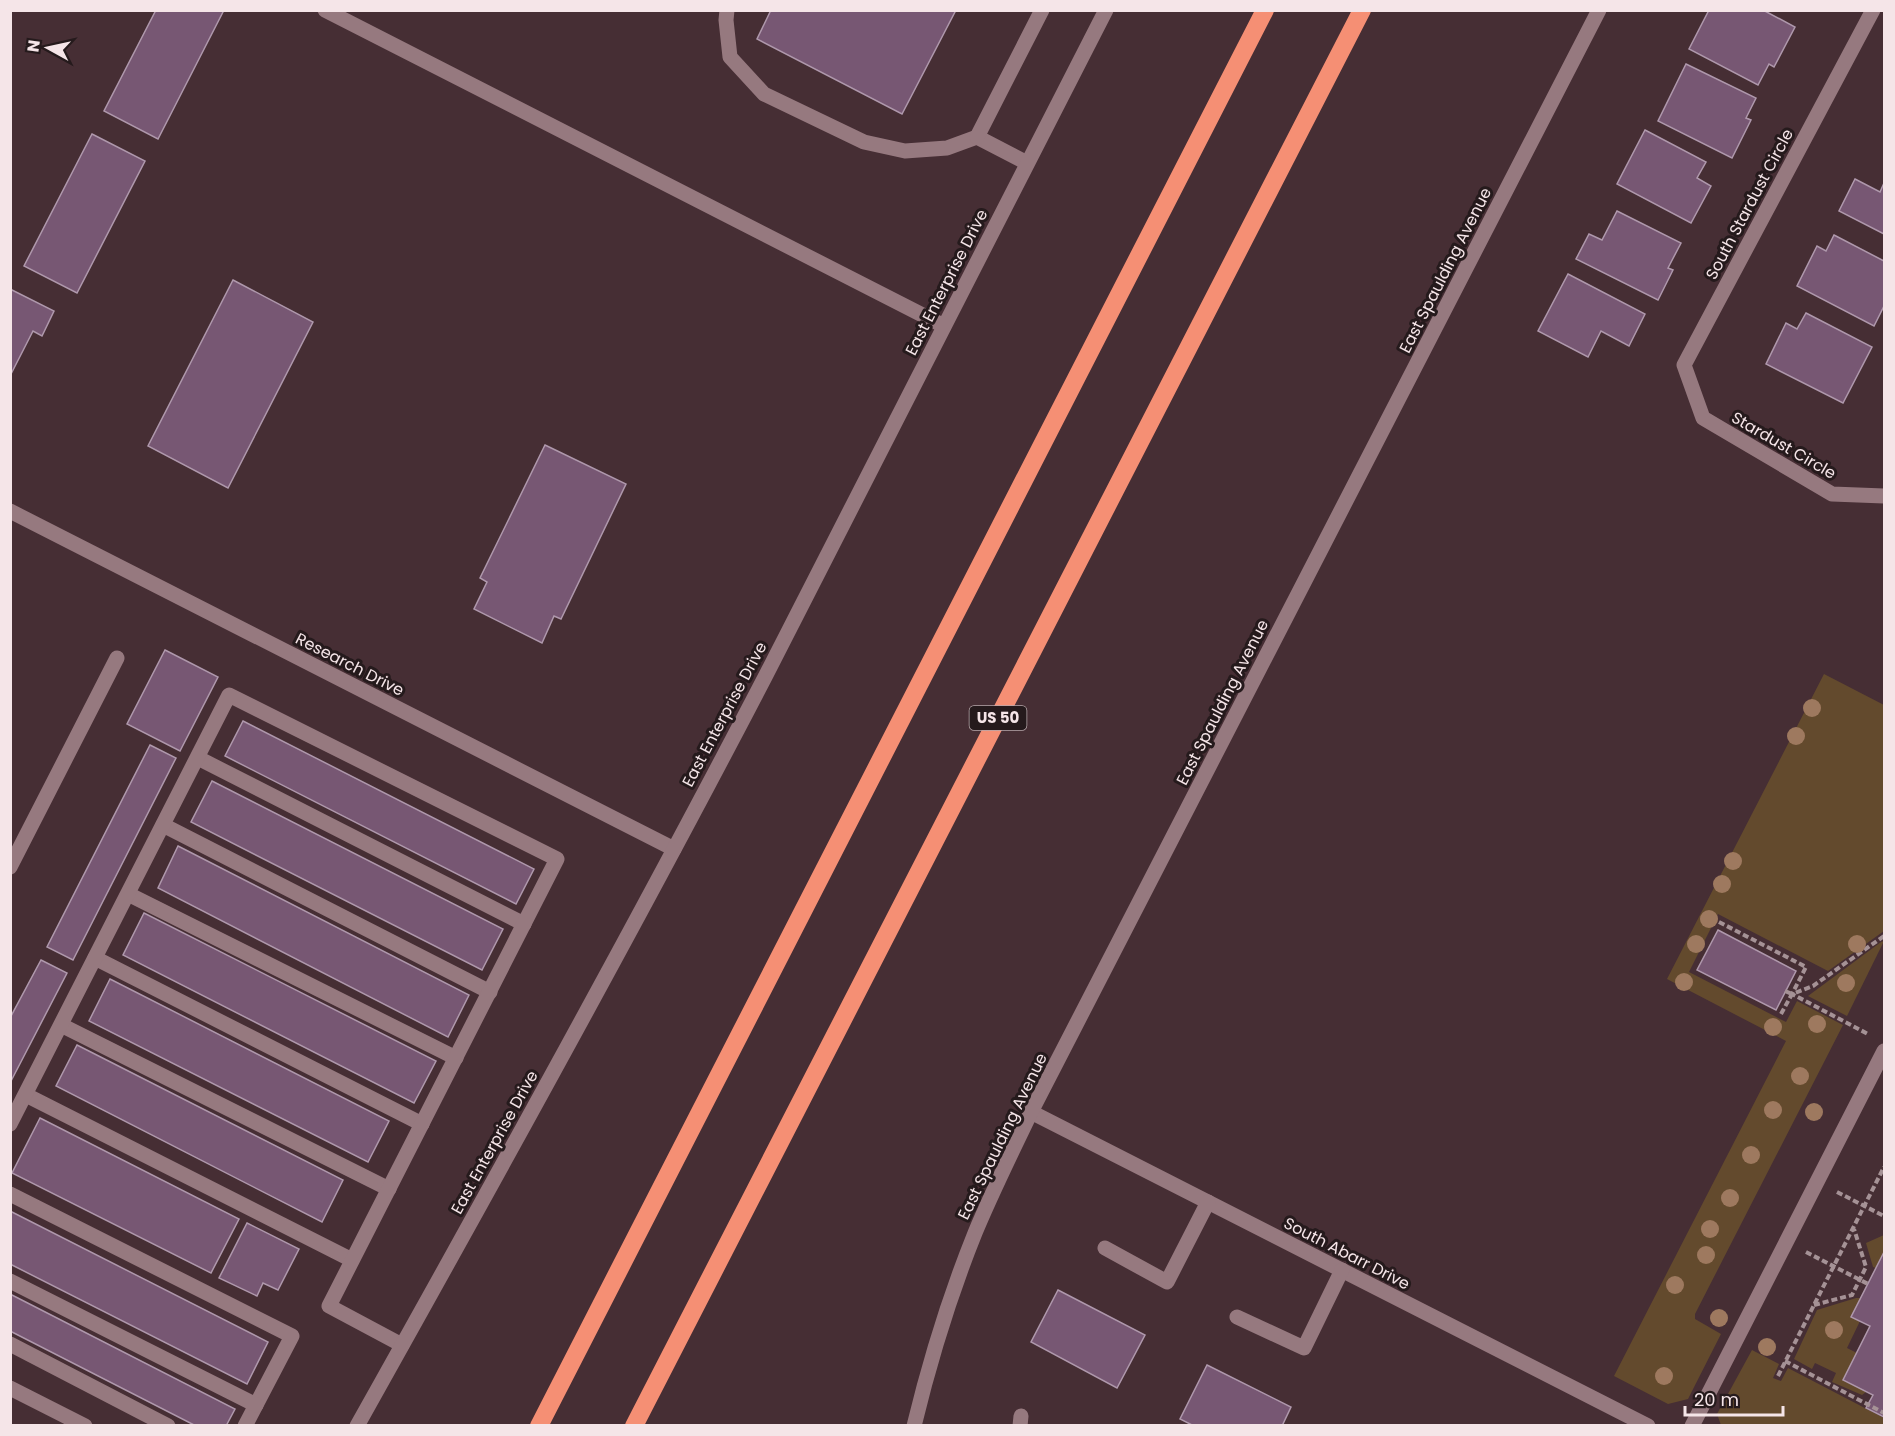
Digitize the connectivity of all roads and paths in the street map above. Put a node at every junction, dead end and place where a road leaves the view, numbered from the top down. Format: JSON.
{"nodes":[{"id":1,"x":325,"y":10,"type":"edge"},
{"id":2,"x":727,"y":10,"type":"edge"},
{"id":3,"x":1042,"y":10,"type":"edge"},
{"id":4,"x":1106,"y":10,"type":"edge"},
{"id":5,"x":1265,"y":10,"type":"edge"},
{"id":6,"x":1362,"y":10,"type":"edge"},
{"id":7,"x":1599,"y":10,"type":"edge"},
{"id":8,"x":1873,"y":10,"type":"edge"},
{"id":9,"x":977,"y":136,"type":"junction"},
{"id":10,"x":1028,"y":163,"type":"junction"},
{"id":11,"x":944,"y":326,"type":"junction"},
{"id":12,"x":1703,"y":418,"type":"joint"},
{"id":13,"x":1884,"y":496,"type":"edge"},
{"id":14,"x":10,"y":510,"type":"edge"},
{"id":15,"x":117,"y":658,"type":"dead end"},
{"id":16,"x":198,"y":758,"type":"junction"},
{"id":17,"x":163,"y":825,"type":"junction"},
{"id":18,"x":674,"y":849,"type":"junction"},
{"id":19,"x":10,"y":867,"type":"edge"},
{"id":20,"x":129,"y":894,"type":"junction"},
{"id":21,"x":1719,"y":922,"type":"dead end"},
{"id":22,"x":524,"y":924,"type":"junction"},
{"id":23,"x":1884,"y":936,"type":"edge"},
{"id":24,"x":95,"y":958,"type":"junction"},
{"id":25,"x":1785,"y":991,"type":"dead end"},
{"id":26,"x":490,"y":992,"type":"junction"},
{"id":27,"x":1792,"y":994,"type":"junction"},
{"id":28,"x":1781,"y":1014,"type":"dead end"},
{"id":29,"x":61,"y":1025,"type":"junction"},
{"id":30,"x":1874,"y":1037,"type":"dead end"},
{"id":31,"x":1884,"y":1051,"type":"edge"},
{"id":32,"x":456,"y":1058,"type":"junction"},
{"id":33,"x":26,"y":1095,"type":"junction"},
{"id":34,"x":1031,"y":1112,"type":"junction"},
{"id":35,"x":10,"y":1124,"type":"edge"},
{"id":36,"x":422,"y":1124,"type":"junction"},
{"id":37,"x":1884,"y":1167,"type":"edge"},
{"id":38,"x":1817,"y":1182,"type":"junction"},
{"id":39,"x":389,"y":1189,"type":"junction"},
{"id":40,"x":10,"y":1194,"type":"edge"},
{"id":41,"x":1208,"y":1202,"type":"junction"},
{"id":42,"x":1865,"y":1206,"type":"junction"},
{"id":43,"x":1884,"y":1216,"type":"edge"},
{"id":44,"x":1854,"y":1228,"type":"junction"},
{"id":45,"x":1787,"y":1242,"type":"junction"},
{"id":46,"x":1105,"y":1248,"type":"dead end"},
{"id":47,"x":352,"y":1260,"type":"junction"},
{"id":48,"x":1833,"y":1267,"type":"junction"},
{"id":49,"x":1342,"y":1270,"type":"junction"},
{"id":50,"x":1859,"y":1280,"type":"junction"},
{"id":51,"x":10,"y":1281,"type":"edge"},
{"id":52,"x":1868,"y":1284,"type":"dead end"},
{"id":53,"x":1814,"y":1305,"type":"junction"},
{"id":54,"x":1237,"y":1317,"type":"dead end"},
{"id":55,"x":10,"y":1344,"type":"edge"},
{"id":56,"x":402,"y":1345,"type":"junction"},
{"id":57,"x":1785,"y":1361,"type":"junction"},
{"id":58,"x":1778,"y":1376,"type":"dead end"},
{"id":59,"x":10,"y":1388,"type":"edge"},
{"id":60,"x":256,"y":1405,"type":"junction"},
{"id":61,"x":1884,"y":1413,"type":"edge"},
{"id":62,"x":85,"y":1425,"type":"edge"},
{"id":63,"x":168,"y":1425,"type":"edge"},
{"id":64,"x":245,"y":1425,"type":"edge"},
{"id":65,"x":357,"y":1425,"type":"edge"},
{"id":66,"x":539,"y":1425,"type":"edge"},
{"id":67,"x":634,"y":1425,"type":"edge"},
{"id":68,"x":914,"y":1425,"type":"edge"},
{"id":69,"x":1648,"y":1425,"type":"edge"},
{"id":70,"x":1692,"y":1425,"type":"edge"}],
"edges":[{"from":1,"to":11,"type":"street"},
{"from":2,"to":9,"type":"street"},
{"from":3,"to":9,"type":"street"},
{"from":4,"to":10,"type":"street","name":"East Enterprise Drive"},
{"from":5,"to":66,"type":"highway"},
{"from":6,"to":67,"type":"highway","number":"US 50"},
{"from":7,"to":34,"type":"street","name":"East Spaulding Avenue"},
{"from":8,"to":12,"type":"street","name":"South Stardust Circle"},
{"from":9,"to":10,"type":"street"},
{"from":10,"to":11,"type":"street","name":"East Enterprise Drive"},
{"from":11,"to":18,"type":"street","name":"East Enterprise Drive"},
{"from":12,"to":13,"type":"street","name":"Stardust Circle"},
{"from":14,"to":18,"type":"street","name":"Research Drive"},
{"from":15,"to":19,"type":"street"},
{"from":16,"to":17,"type":"street"},
{"from":16,"to":22,"type":"street"},
{"from":16,"to":22,"type":"street"},
{"from":17,"to":20,"type":"street"},
{"from":17,"to":26,"type":"street"},
{"from":18,"to":56,"type":"street","name":"East Enterprise Drive"},
{"from":20,"to":24,"type":"street"},
{"from":20,"to":32,"type":"street"},
{"from":21,"to":27,"type":"path"},
{"from":22,"to":26,"type":"street"},
{"from":23,"to":27,"type":"path"},
{"from":24,"to":29,"type":"street"},
{"from":24,"to":36,"type":"street"},
{"from":25,"to":27,"type":"path"},
{"from":26,"to":32,"type":"street"},
{"from":27,"to":28,"type":"path"},
{"from":27,"to":30,"type":"path"},
{"from":29,"to":33,"type":"street"},
{"from":29,"to":39,"type":"street"},
{"from":31,"to":38,"type":"street"},
{"from":32,"to":36,"type":"street"},
{"from":33,"to":35,"type":"street"},
{"from":33,"to":47,"type":"street"},
{"from":34,"to":41,"type":"street","name":"South Abarr Drive"},
{"from":34,"to":68,"type":"street","name":"East Spaulding Avenue"},
{"from":36,"to":39,"type":"street"},
{"from":37,"to":42,"type":"path"},
{"from":38,"to":42,"type":"path"},
{"from":38,"to":45,"type":"street"},
{"from":39,"to":47,"type":"street"},
{"from":40,"to":60,"type":"street"},
{"from":41,"to":46,"type":"street"},
{"from":41,"to":49,"type":"street","name":"South Abarr Drive"},
{"from":42,"to":43,"type":"path"},
{"from":42,"to":44,"type":"path"},
{"from":44,"to":48,"type":"path"},
{"from":44,"to":50,"type":"path"},
{"from":45,"to":48,"type":"path"},
{"from":45,"to":70,"type":"street"},
{"from":47,"to":56,"type":"street"},
{"from":48,"to":50,"type":"path"},
{"from":48,"to":53,"type":"path"},
{"from":49,"to":54,"type":"street"},
{"from":49,"to":69,"type":"street","name":"South Abarr Drive"},
{"from":50,"to":52,"type":"path"},
{"from":50,"to":53,"type":"path"},
{"from":51,"to":60,"type":"street"},
{"from":53,"to":57,"type":"path"},
{"from":55,"to":63,"type":"street"},
{"from":56,"to":65,"type":"street","name":"East Enterprise Drive"},
{"from":57,"to":58,"type":"path"},
{"from":57,"to":61,"type":"path"},
{"from":59,"to":62,"type":"street"},
{"from":60,"to":64,"type":"street"}]}
